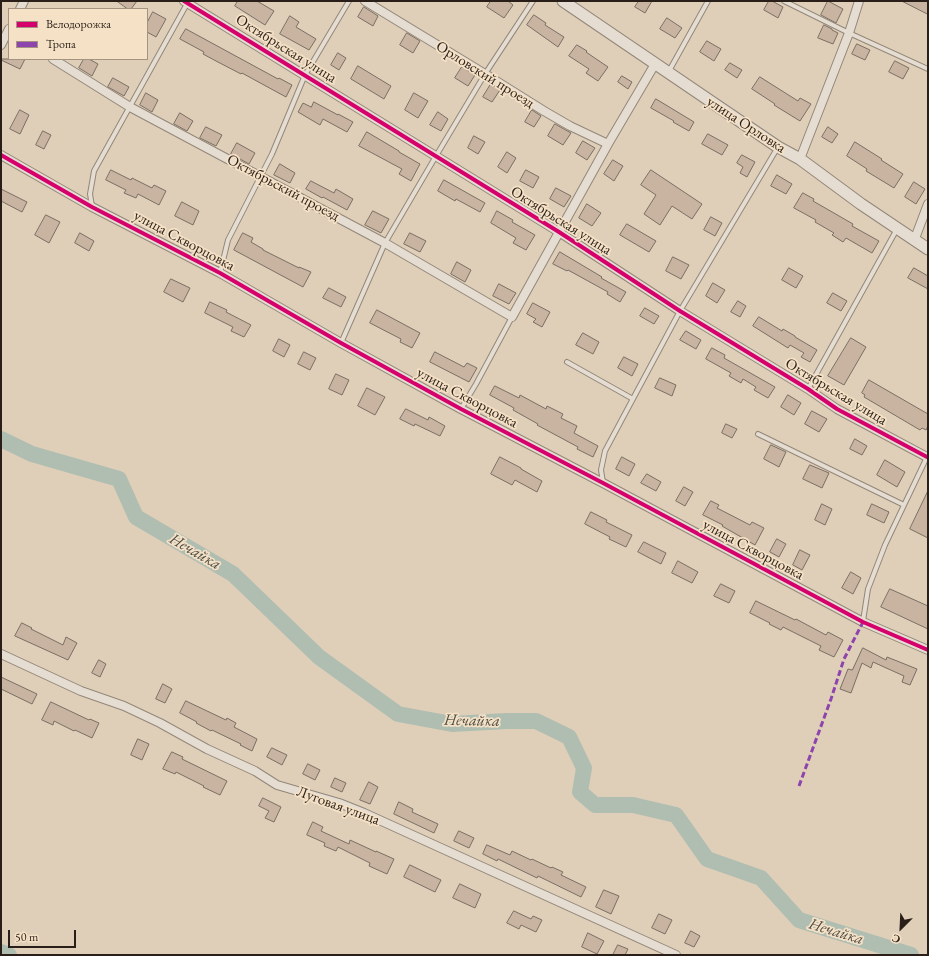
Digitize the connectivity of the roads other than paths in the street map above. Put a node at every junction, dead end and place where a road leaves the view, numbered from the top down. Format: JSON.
{"nodes":[{"id":1,"x":349,"y":1,"type":"edge"},
{"id":2,"x":365,"y":1,"type":"edge"},
{"id":3,"x":533,"y":1,"type":"edge"},
{"id":4,"x":562,"y":1,"type":"edge"},
{"id":5,"x":708,"y":1,"type":"edge"},
{"id":6,"x":784,"y":1,"type":"edge"},
{"id":7,"x":859,"y":1,"type":"edge"},
{"id":8,"x":187,"y":2,"type":"edge"},
{"id":9,"x":7,"y":30,"type":"edge"},
{"id":10,"x":849,"y":33,"type":"junction"},
{"id":11,"x":1,"y":45,"type":"edge"},
{"id":12,"x":55,"y":60,"type":"edge"},
{"id":13,"x":655,"y":64,"type":"junction"},
{"id":14,"x":928,"y":69,"type":"edge"},
{"id":15,"x":668,"y":73,"type":"junction"},
{"id":16,"x":485,"y":74,"type":"junction"},
{"id":17,"x":305,"y":75,"type":"junction"},
{"id":18,"x":130,"y":106,"type":"junction"},
{"id":19,"x":608,"y":144,"type":"junction"},
{"id":20,"x":778,"y":147,"type":"junction"},
{"id":21,"x":1,"y":155,"type":"edge"},
{"id":22,"x":436,"y":156,"type":"junction"},
{"id":23,"x":800,"y":160,"type":"junction"},
{"id":24,"x":261,"y":176,"type":"junction"},
{"id":25,"x":928,"y":204,"type":"edge"},
{"id":26,"x":92,"y":207,"type":"junction"},
{"id":27,"x":897,"y":229,"type":"junction"},
{"id":28,"x":559,"y":232,"type":"junction"},
{"id":29,"x":914,"y":241,"type":"junction"},
{"id":30,"x":386,"y":243,"type":"junction"},
{"id":31,"x":928,"y":249,"type":"edge"},
{"id":32,"x":220,"y":273,"type":"junction"},
{"id":33,"x":680,"y":312,"type":"junction"},
{"id":34,"x":512,"y":317,"type":"junction"},
{"id":35,"x":341,"y":343,"type":"junction"},
{"id":36,"x":567,"y":362,"type":"dead end"},
{"id":37,"x":808,"y":389,"type":"junction"},
{"id":38,"x":633,"y":399,"type":"junction"},
{"id":39,"x":461,"y":409,"type":"junction"},
{"id":40,"x":758,"y":434,"type":"dead end"},
{"id":41,"x":927,"y":456,"type":"edge"},
{"id":42,"x":603,"y":483,"type":"junction"},
{"id":43,"x":904,"y":505,"type":"junction"},
{"id":44,"x":863,"y":622,"type":"junction"},
{"id":45,"x":928,"y":650,"type":"edge"},
{"id":46,"x":1,"y":654,"type":"edge"},
{"id":47,"x":676,"y":955,"type":"edge"}],
"edges":[{"from":1,"to":17,"type":"lane"},
{"from":2,"to":16,"type":"street","name":"Орловский проезд"},
{"from":3,"to":16,"type":"lane"},
{"from":4,"to":13,"type":"street","name":"улица Орловка"},
{"from":5,"to":15,"type":"lane"},
{"from":6,"to":10,"type":"lane"},
{"from":7,"to":10,"type":"street"},
{"from":8,"to":17,"type":"street","name":"Октябрьская улица"},
{"from":8,"to":18,"type":"lane"},
{"from":9,"to":11,"type":"street"},
{"from":10,"to":14,"type":"lane"},
{"from":10,"to":23,"type":"street"},
{"from":12,"to":18,"type":"street","name":"Октябрьский проезд"},
{"from":13,"to":15,"type":"street","name":"улица Орловка"},
{"from":13,"to":19,"type":"street"},
{"from":15,"to":20,"type":"street","name":"улица Орловка"},
{"from":16,"to":19,"type":"street","name":"Орловский проезд"},
{"from":16,"to":22,"type":"lane"},
{"from":17,"to":22,"type":"street","name":"Октябрьская улица"},
{"from":17,"to":24,"type":"lane"},
{"from":18,"to":24,"type":"street","name":"Октябрьский проезд"},
{"from":18,"to":26,"type":"lane"},
{"from":19,"to":28,"type":"street"},
{"from":20,"to":23,"type":"street","name":"улица Орловка"},
{"from":20,"to":33,"type":"lane"},
{"from":21,"to":26,"type":"street","name":"улица Скворцовка"},
{"from":22,"to":28,"type":"street","name":"Октябрьская улица"},
{"from":22,"to":30,"type":"lane"},
{"from":23,"to":27,"type":"street","name":"улица Орловка"},
{"from":24,"to":30,"type":"street","name":"Октябрьский проезд"},
{"from":24,"to":32,"type":"lane"},
{"from":25,"to":29,"type":"street"},
{"from":26,"to":32,"type":"street","name":"улица Скворцовка"},
{"from":27,"to":29,"type":"street","name":"улица Орловка"},
{"from":27,"to":37,"type":"lane"},
{"from":28,"to":33,"type":"street","name":"Октябрьская улица"},
{"from":28,"to":34,"type":"street"},
{"from":29,"to":31,"type":"street","name":"улица Орловка"},
{"from":30,"to":34,"type":"street","name":"Октябрьский проезд"},
{"from":30,"to":35,"type":"lane"},
{"from":32,"to":35,"type":"street","name":"улица Скворцовка"},
{"from":33,"to":37,"type":"street","name":"Октябрьская улица"},
{"from":33,"to":38,"type":"lane"},
{"from":34,"to":39,"type":"lane"},
{"from":35,"to":39,"type":"street","name":"улица Скворцовка"},
{"from":36,"to":38,"type":"lane"},
{"from":37,"to":41,"type":"street","name":"Октябрьская улица"},
{"from":38,"to":42,"type":"lane"},
{"from":39,"to":42,"type":"street","name":"улица Скворцовка"},
{"from":40,"to":43,"type":"lane"},
{"from":41,"to":43,"type":"lane"},
{"from":42,"to":44,"type":"street","name":"улица Скворцовка"},
{"from":43,"to":44,"type":"lane"},
{"from":44,"to":45,"type":"street","name":"улица Скворцовка"},
{"from":46,"to":47,"type":"street","name":"Луговая улица"}]}
